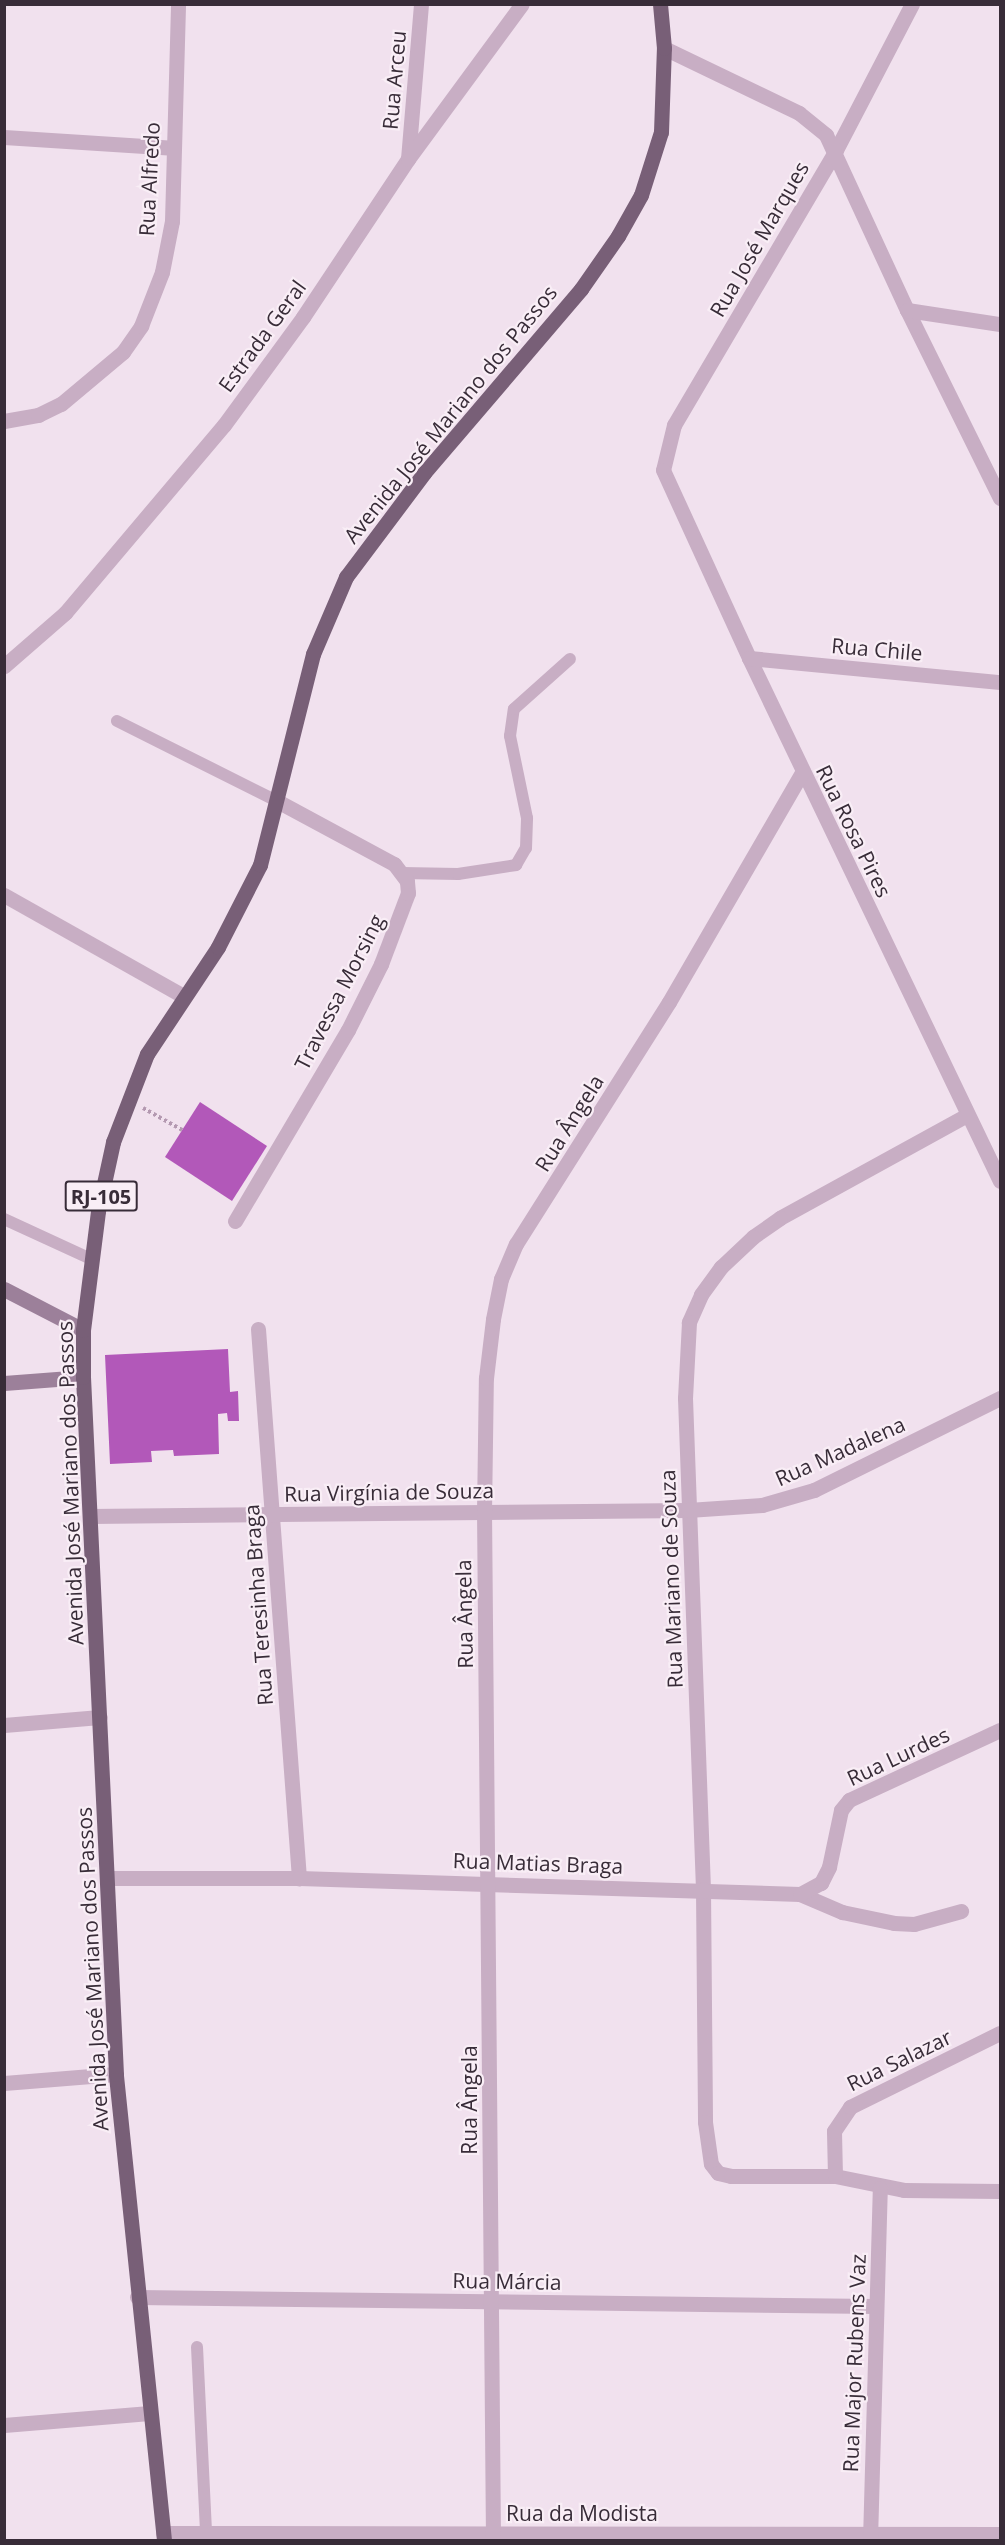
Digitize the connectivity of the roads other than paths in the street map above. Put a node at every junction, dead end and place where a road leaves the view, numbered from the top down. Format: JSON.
{"nodes":[{"id":1,"x":178,"y":4,"type":"edge"},
{"id":2,"x":422,"y":4,"type":"edge"},
{"id":3,"x":522,"y":4,"type":"edge"},
{"id":4,"x":660,"y":4,"type":"edge"},
{"id":5,"x":912,"y":4,"type":"edge"},
{"id":6,"x":664,"y":48,"type":"junction"},
{"id":7,"x":4,"y":137,"type":"edge"},
{"id":8,"x":172,"y":148,"type":"junction"},
{"id":9,"x":836,"y":150,"type":"junction"},
{"id":10,"x":408,"y":159,"type":"junction"},
{"id":11,"x":907,"y":310,"type":"junction"},
{"id":12,"x":1000,"y":324,"type":"edge"},
{"id":13,"x":6,"y":421,"type":"edge"},
{"id":14,"x":674,"y":497,"type":"joint"},
{"id":15,"x":1000,"y":498,"type":"edge"},
{"id":16,"x":749,"y":657,"type":"junction"},
{"id":17,"x":570,"y":659,"type":"dead end"},
{"id":18,"x":4,"y":666,"type":"edge"},
{"id":19,"x":1000,"y":682,"type":"edge"},
{"id":20,"x":117,"y":721,"type":"dead end"},
{"id":21,"x":803,"y":771,"type":"junction"},
{"id":22,"x":277,"y":801,"type":"junction"},
{"id":23,"x":402,"y":873,"type":"junction"},
{"id":24,"x":4,"y":895,"type":"edge"},
{"id":25,"x":183,"y":996,"type":"junction"},
{"id":26,"x":967,"y":1115,"type":"junction"},
{"id":27,"x":1000,"y":1180,"type":"edge"},
{"id":28,"x":4,"y":1219,"type":"edge"},
{"id":29,"x":235,"y":1221,"type":"dead end"},
{"id":30,"x":91,"y":1259,"type":"junction"},
{"id":31,"x":4,"y":1289,"type":"edge"},
{"id":32,"x":258,"y":1329,"type":"dead end"},
{"id":33,"x":83,"y":1330,"type":"junction"},
{"id":34,"x":83,"y":1377,"type":"junction"},
{"id":35,"x":4,"y":1383,"type":"edge"},
{"id":36,"x":1000,"y":1398,"type":"edge"},
{"id":37,"x":688,"y":1510,"type":"junction"},
{"id":38,"x":484,"y":1512,"type":"junction"},
{"id":39,"x":272,"y":1515,"type":"junction"},
{"id":40,"x":90,"y":1516,"type":"junction"},
{"id":41,"x":100,"y":1717,"type":"junction"},
{"id":42,"x":4,"y":1725,"type":"edge"},
{"id":43,"x":1000,"y":1730,"type":"edge"},
{"id":44,"x":108,"y":1878,"type":"junction"},
{"id":45,"x":299,"y":1878,"type":"junction"},
{"id":46,"x":488,"y":1883,"type":"junction"},
{"id":47,"x":703,"y":1889,"type":"junction"},
{"id":48,"x":800,"y":1894,"type":"junction"},
{"id":49,"x":961,"y":1911,"type":"dead end"},
{"id":50,"x":1000,"y":2033,"type":"edge"},
{"id":51,"x":116,"y":2074,"type":"junction"},
{"id":52,"x":4,"y":2083,"type":"edge"},
{"id":53,"x":835,"y":2176,"type":"junction"},
{"id":54,"x":880,"y":2187,"type":"junction"},
{"id":55,"x":1000,"y":2191,"type":"edge"},
{"id":56,"x":137,"y":2297,"type":"junction"},
{"id":57,"x":492,"y":2302,"type":"junction"},
{"id":58,"x":876,"y":2306,"type":"junction"},
{"id":59,"x":197,"y":2347,"type":"dead end"},
{"id":60,"x":150,"y":2413,"type":"junction"},
{"id":61,"x":4,"y":2425,"type":"edge"},
{"id":62,"x":206,"y":2533,"type":"junction"},
{"id":63,"x":1000,"y":2534,"type":"edge"},
{"id":64,"x":164,"y":2537,"type":"edge"},
{"id":65,"x":493,"y":2537,"type":"edge"},
{"id":66,"x":870,"y":2537,"type":"edge"}],
"edges":[{"from":1,"to":8,"type":"street","name":"Rua Alfredo"},
{"from":2,"to":10,"type":"street","name":"Rua Arceu"},
{"from":3,"to":10,"type":"street","name":"Estrada Geral"},
{"from":4,"to":6,"type":"main road","name":"Avenida José Mariano dos Passos","number":"RJ-105"},
{"from":5,"to":9,"type":"street","name":"Rua José Marques"},
{"from":6,"to":9,"type":"street"},
{"from":6,"to":22,"type":"main road","name":"Avenida José Mariano dos Passos","number":"RJ-105"},
{"from":7,"to":8,"type":"street"},
{"from":8,"to":13,"type":"street","name":"Rua Alfredo"},
{"from":9,"to":11,"type":"street"},
{"from":9,"to":14,"type":"street","name":"Rua José Marques"},
{"from":10,"to":18,"type":"street","name":"Estrada Geral"},
{"from":11,"to":12,"type":"street"},
{"from":11,"to":15,"type":"street"},
{"from":14,"to":16,"type":"street","name":"Rua Rosa Pires"},
{"from":16,"to":19,"type":"street","name":"Rua Chile"},
{"from":16,"to":21,"type":"street","name":"Rua Rosa Pires"},
{"from":17,"to":23,"type":"lane"},
{"from":20,"to":22,"type":"lane"},
{"from":21,"to":26,"type":"street","name":"Rua Rosa Pires"},
{"from":21,"to":38,"type":"street","name":"Rua Ângela"},
{"from":22,"to":23,"type":"street"},
{"from":22,"to":25,"type":"main road","name":"Avenida José Mariano dos Passos","number":"RJ-105"},
{"from":23,"to":29,"type":"street","name":"Travessa Morsing"},
{"from":24,"to":25,"type":"street"},
{"from":25,"to":30,"type":"main road","name":"Avenida José Mariano dos Passos","number":"RJ-105"},
{"from":26,"to":27,"type":"street","name":"Rua Rosa Pires"},
{"from":26,"to":37,"type":"street","name":"Rua Mariano de Souza"},
{"from":28,"to":30,"type":"lane"},
{"from":30,"to":33,"type":"main road","name":"Avenida José Mariano dos Passos","number":"RJ-105"},
{"from":31,"to":33,"type":"main road"},
{"from":32,"to":39,"type":"street","name":"Rua Teresinha Braga"},
{"from":33,"to":34,"type":"main road","name":"Avenida José Mariano dos Passos","number":"RJ-105"},
{"from":34,"to":35,"type":"main road"},
{"from":34,"to":40,"type":"main road","name":"Avenida José Mariano dos Passos","number":"RJ-105"},
{"from":36,"to":37,"type":"street","name":"Rua Madalena"},
{"from":37,"to":38,"type":"street","name":"Rua Virgínia de Souza"},
{"from":37,"to":47,"type":"street","name":"Rua Mariano de Souza"},
{"from":38,"to":39,"type":"street","name":"Rua Virgínia de Souza"},
{"from":38,"to":46,"type":"street","name":"Rua Ângela"},
{"from":39,"to":40,"type":"street","name":"Rua Virgínia de Souza"},
{"from":39,"to":45,"type":"street","name":"Rua Teresinha Braga"},
{"from":40,"to":41,"type":"main road","name":"Avenida José Mariano dos Passos","number":"RJ-105"},
{"from":41,"to":42,"type":"street"},
{"from":41,"to":44,"type":"main road","name":"Avenida José Mariano dos Passos","number":"RJ-105"},
{"from":43,"to":48,"type":"street","name":"Rua Lurdes"},
{"from":44,"to":45,"type":"street","name":"Rua Matias Braga"},
{"from":44,"to":51,"type":"main road","name":"Avenida José Mariano dos Passos","number":"RJ-105"},
{"from":45,"to":46,"type":"street","name":"Rua Matias Braga"},
{"from":46,"to":47,"type":"street","name":"Rua Matias Braga"},
{"from":46,"to":57,"type":"street","name":"Rua Ângela"},
{"from":47,"to":48,"type":"street","name":"Rua Matias Braga"},
{"from":47,"to":53,"type":"street","name":"Rua Mariano de Souza"},
{"from":48,"to":49,"type":"street","name":"Rua Matias Braga"},
{"from":50,"to":53,"type":"street","name":"Rua Salazar"},
{"from":51,"to":52,"type":"street"},
{"from":51,"to":56,"type":"main road","name":"Avenida José Mariano dos Passos","number":"RJ-105"},
{"from":53,"to":54,"type":"street"},
{"from":54,"to":55,"type":"street"},
{"from":54,"to":58,"type":"street","name":"Rua Major Rubens Vaz"},
{"from":56,"to":57,"type":"street","name":"Rua Márcia"},
{"from":56,"to":60,"type":"main road","name":"Avenida José Mariano dos Passos","number":"RJ-105"},
{"from":57,"to":58,"type":"street","name":"Rua Márcia"},
{"from":57,"to":65,"type":"street","name":"Rua Ângela"},
{"from":58,"to":66,"type":"street","name":"Rua Major Rubens Vaz"},
{"from":59,"to":62,"type":"lane"},
{"from":60,"to":61,"type":"street"},
{"from":60,"to":64,"type":"main road","name":"Avenida José Mariano dos Passos","number":"RJ-105"},
{"from":62,"to":64,"type":"street","name":"Rua da Modista"},
{"from":62,"to":65,"type":"street","name":"Rua da Modista"},
{"from":63,"to":66,"type":"street","name":"Rua da Modista"},
{"from":65,"to":66,"type":"street","name":"Rua da Modista"}]}
